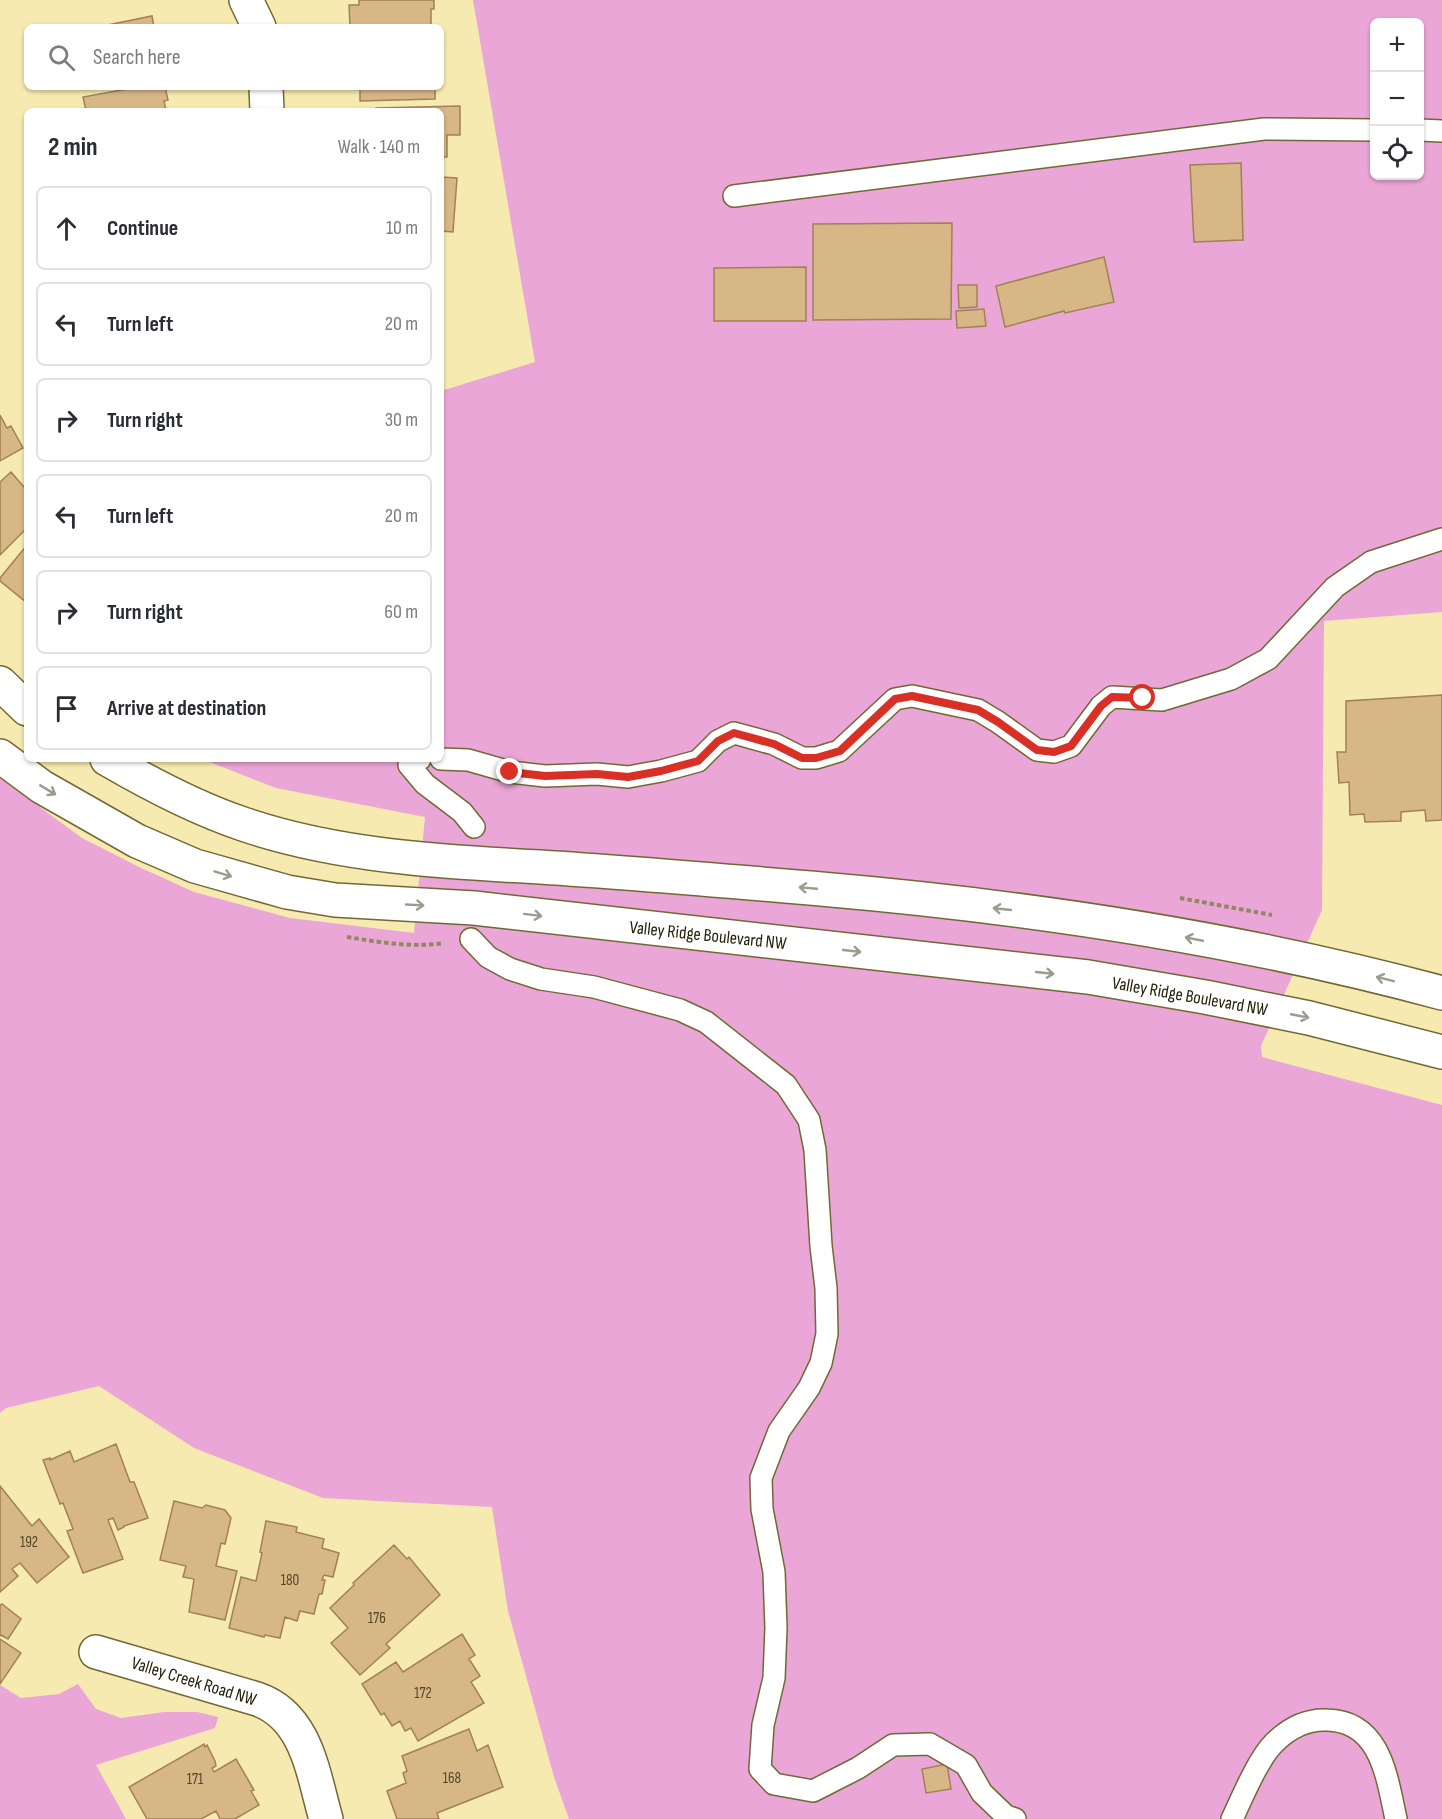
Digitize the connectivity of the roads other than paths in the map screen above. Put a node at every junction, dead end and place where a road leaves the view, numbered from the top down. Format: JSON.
{"nodes":[{"id":1,"x":246,"y":0,"type":"edge"},
{"id":2,"x":258,"y":24,"type":"edge"},
{"id":3,"x":266,"y":90,"type":"edge"},
{"id":4,"x":267,"y":108,"type":"edge"},
{"id":5,"x":1370,"y":130,"type":"edge"},
{"id":6,"x":1424,"y":130,"type":"edge"},
{"id":7,"x":1442,"y":131,"type":"edge"},
{"id":8,"x":734,"y":196,"type":"dead end"},
{"id":9,"x":1442,"y":539,"type":"edge"},
{"id":10,"x":0,"y":683,"type":"edge"},
{"id":11,"x":24,"y":706,"type":"edge"},
{"id":12,"x":0,"y":756,"type":"edge"},
{"id":13,"x":444,"y":759,"type":"edge"},
{"id":14,"x":112,"y":762,"type":"edge"},
{"id":15,"x":412,"y":762,"type":"edge"},
{"id":16,"x":474,"y":827,"type":"dead end"},
{"id":17,"x":471,"y":939,"type":"dead end"},
{"id":18,"x":1442,"y":993,"type":"edge"},
{"id":19,"x":1442,"y":1052,"type":"edge"},
{"id":20,"x":96,"y":1652,"type":"dead end"},
{"id":21,"x":326,"y":1819,"type":"edge"},
{"id":22,"x":1015,"y":1819,"type":"edge"},
{"id":23,"x":1232,"y":1819,"type":"edge"},
{"id":24,"x":1396,"y":1819,"type":"edge"}],
"edges":[{"from":1,"to":2,"type":"street"},
{"from":3,"to":4,"type":"street"},
{"from":5,"to":8,"type":"lane"},
{"from":6,"to":7,"type":"lane"},
{"from":9,"to":13,"type":"lane"},
{"from":10,"to":11,"type":"street"},
{"from":12,"to":19,"type":"street","name":"Valley Ridge Boulevard NW","one_way":true},
{"from":18,"to":14,"type":"street","one_way":true},
{"from":15,"to":16,"type":"lane"},
{"from":17,"to":22,"type":"lane"},
{"from":20,"to":21,"type":"street","name":"Valley Creek Road NW"},
{"from":23,"to":24,"type":"lane"}]}
